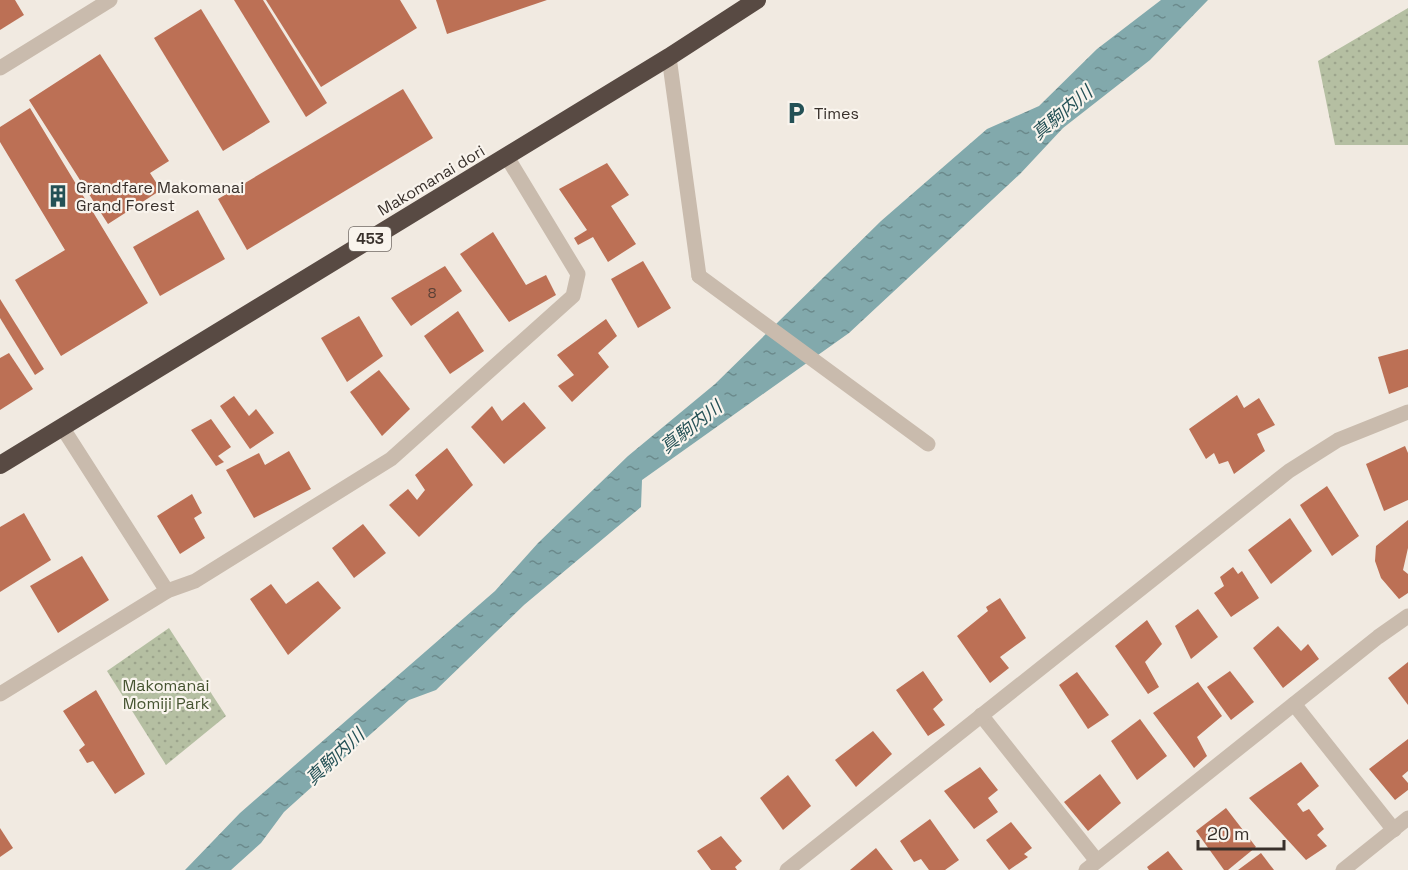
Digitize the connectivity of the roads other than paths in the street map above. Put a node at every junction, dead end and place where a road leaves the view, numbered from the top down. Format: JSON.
{"nodes":[{"id":1,"x":110,"y":0,"type":"edge"},
{"id":2,"x":757,"y":0,"type":"edge"},
{"id":3,"x":669,"y":57,"type":"junction"},
{"id":4,"x":0,"y":68,"type":"edge"},
{"id":5,"x":507,"y":157,"type":"junction"},
{"id":6,"x":1408,"y":412,"type":"edge"},
{"id":7,"x":62,"y":427,"type":"junction"},
{"id":8,"x":928,"y":444,"type":"dead end"},
{"id":9,"x":0,"y":465,"type":"edge"},
{"id":10,"x":167,"y":591,"type":"junction"},
{"id":11,"x":1408,"y":616,"type":"edge"},
{"id":12,"x":0,"y":694,"type":"edge"},
{"id":13,"x":1294,"y":704,"type":"junction"},
{"id":14,"x":981,"y":715,"type":"junction"},
{"id":15,"x":1408,"y":818,"type":"edge"},
{"id":16,"x":1394,"y":830,"type":"junction"},
{"id":17,"x":1091,"y":866,"type":"edge"},
{"id":18,"x":787,"y":870,"type":"edge"},
{"id":19,"x":1343,"y":870,"type":"edge"}],
"edges":[{"from":1,"to":4,"type":"street"},
{"from":2,"to":3,"type":"highway","name":"Makomanai dori","number":"453"},
{"from":3,"to":5,"type":"highway","name":"Makomanai dori","number":"453"},
{"from":3,"to":8,"type":"street"},
{"from":5,"to":7,"type":"highway","name":"Makomanai dori","number":"453"},
{"from":5,"to":10,"type":"street"},
{"from":6,"to":14,"type":"street"},
{"from":7,"to":9,"type":"highway","name":"Makomanai dori","number":"453"},
{"from":7,"to":10,"type":"street"},
{"from":10,"to":12,"type":"street"},
{"from":11,"to":13,"type":"street"},
{"from":13,"to":16,"type":"street"},
{"from":13,"to":17,"type":"street"},
{"from":14,"to":17,"type":"street"},
{"from":14,"to":18,"type":"street"},
{"from":15,"to":16,"type":"street"},
{"from":16,"to":19,"type":"street"}]}
